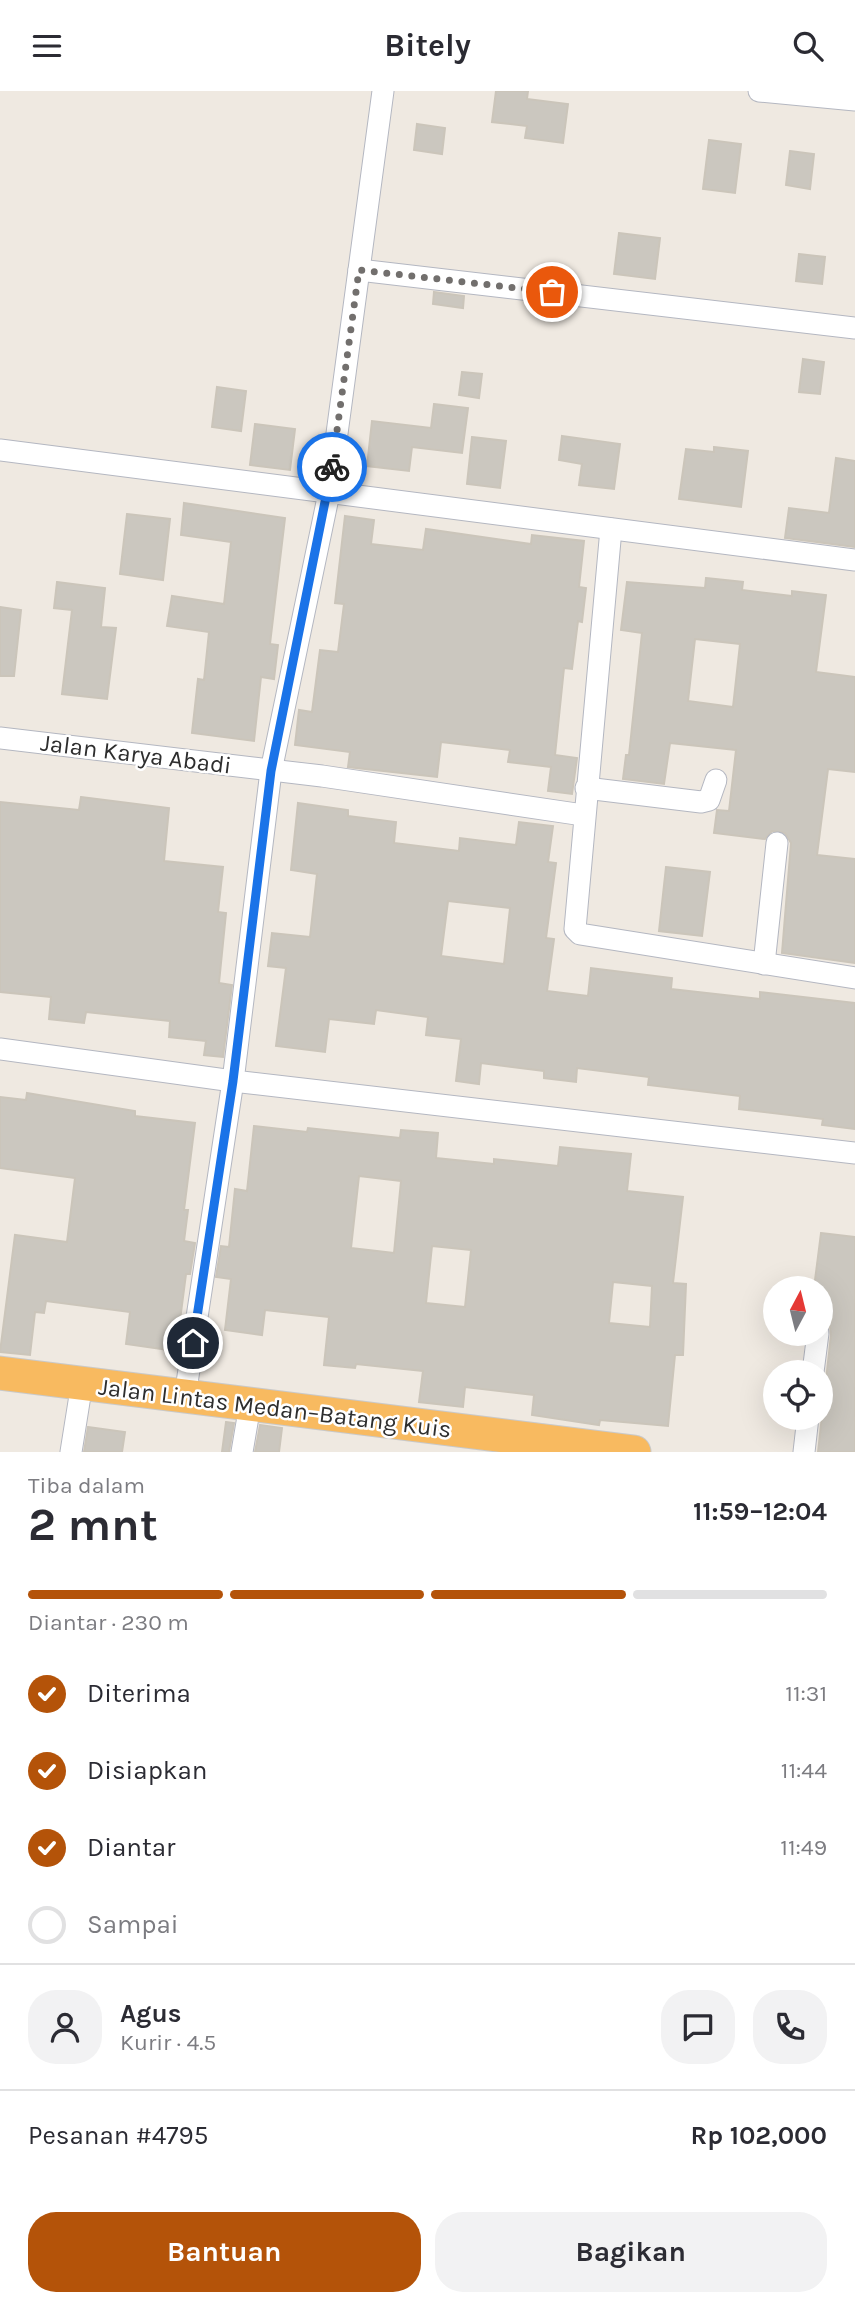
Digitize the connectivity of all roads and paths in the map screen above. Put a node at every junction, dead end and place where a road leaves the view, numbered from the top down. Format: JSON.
{"nodes":[{"id":1,"x":383,"y":91,"type":"edge"},
{"id":2,"x":758,"y":91,"type":"edge"},
{"id":3,"x":855,"y":100,"type":"edge"},
{"id":4,"x":359,"y":270,"type":"junction"},
{"id":5,"x":855,"y":328,"type":"edge"},
{"id":6,"x":0,"y":450,"type":"edge"},
{"id":7,"x":329,"y":493,"type":"junction"},
{"id":8,"x":611,"y":529,"type":"junction"},
{"id":9,"x":855,"y":560,"type":"edge"},
{"id":10,"x":0,"y":738,"type":"edge"},
{"id":11,"x":271,"y":771,"type":"junction"},
{"id":12,"x":716,"y":780,"type":"dead end"},
{"id":13,"x":586,"y":788,"type":"junction"},
{"id":14,"x":583,"y":815,"type":"junction"},
{"id":15,"x":777,"y":843,"type":"dead end"},
{"id":16,"x":764,"y":964,"type":"junction"},
{"id":17,"x":855,"y":978,"type":"edge"},
{"id":18,"x":0,"y":1049,"type":"edge"},
{"id":19,"x":233,"y":1081,"type":"junction"},
{"id":20,"x":855,"y":1153,"type":"edge"},
{"id":21,"x":0,"y":1373,"type":"edge"},
{"id":22,"x":82,"y":1383,"type":"junction"},
{"id":23,"x":185,"y":1396,"type":"junction"},
{"id":24,"x":250,"y":1405,"type":"junction"},
{"id":25,"x":807,"y":1430,"type":"edge"},
{"id":26,"x":460,"y":1442,"type":"edge"},
{"id":27,"x":71,"y":1452,"type":"edge"},
{"id":28,"x":242,"y":1452,"type":"edge"},
{"id":29,"x":634,"y":1452,"type":"edge"},
{"id":30,"x":804,"y":1452,"type":"edge"}],
"edges":[{"from":1,"to":4,"type":"street"},
{"from":2,"to":3,"type":"street"},
{"from":4,"to":5,"type":"street"},
{"from":4,"to":7,"type":"street"},
{"from":6,"to":7,"type":"street"},
{"from":7,"to":8,"type":"street"},
{"from":7,"to":11,"type":"street"},
{"from":8,"to":9,"type":"street"},
{"from":8,"to":13,"type":"street"},
{"from":10,"to":11,"type":"street","name":"Jalan Karya Abadi"},
{"from":11,"to":14,"type":"street","name":"Jalan Karya Abadi"},
{"from":11,"to":19,"type":"street"},
{"from":12,"to":13,"type":"street"},
{"from":13,"to":14,"type":"street"},
{"from":14,"to":16,"type":"street"},
{"from":15,"to":16,"type":"street"},
{"from":16,"to":17,"type":"street"},
{"from":18,"to":19,"type":"street"},
{"from":19,"to":20,"type":"street"},
{"from":19,"to":23,"type":"street"},
{"from":21,"to":22,"type":"highway","name":"Jalan Lintas Medan–Batang Kuis"},
{"from":22,"to":23,"type":"highway","name":"Jalan Lintas Medan–Batang Kuis"},
{"from":22,"to":27,"type":"street"},
{"from":23,"to":24,"type":"highway","name":"Jalan Lintas Medan–Batang Kuis"},
{"from":24,"to":26,"type":"highway","name":"Jalan Lintas Medan–Batang Kuis"},
{"from":24,"to":28,"type":"street"},
{"from":25,"to":30,"type":"street"},
{"from":26,"to":29,"type":"highway","name":"Jalan Lintas Medan–Batang Kuis"}]}
